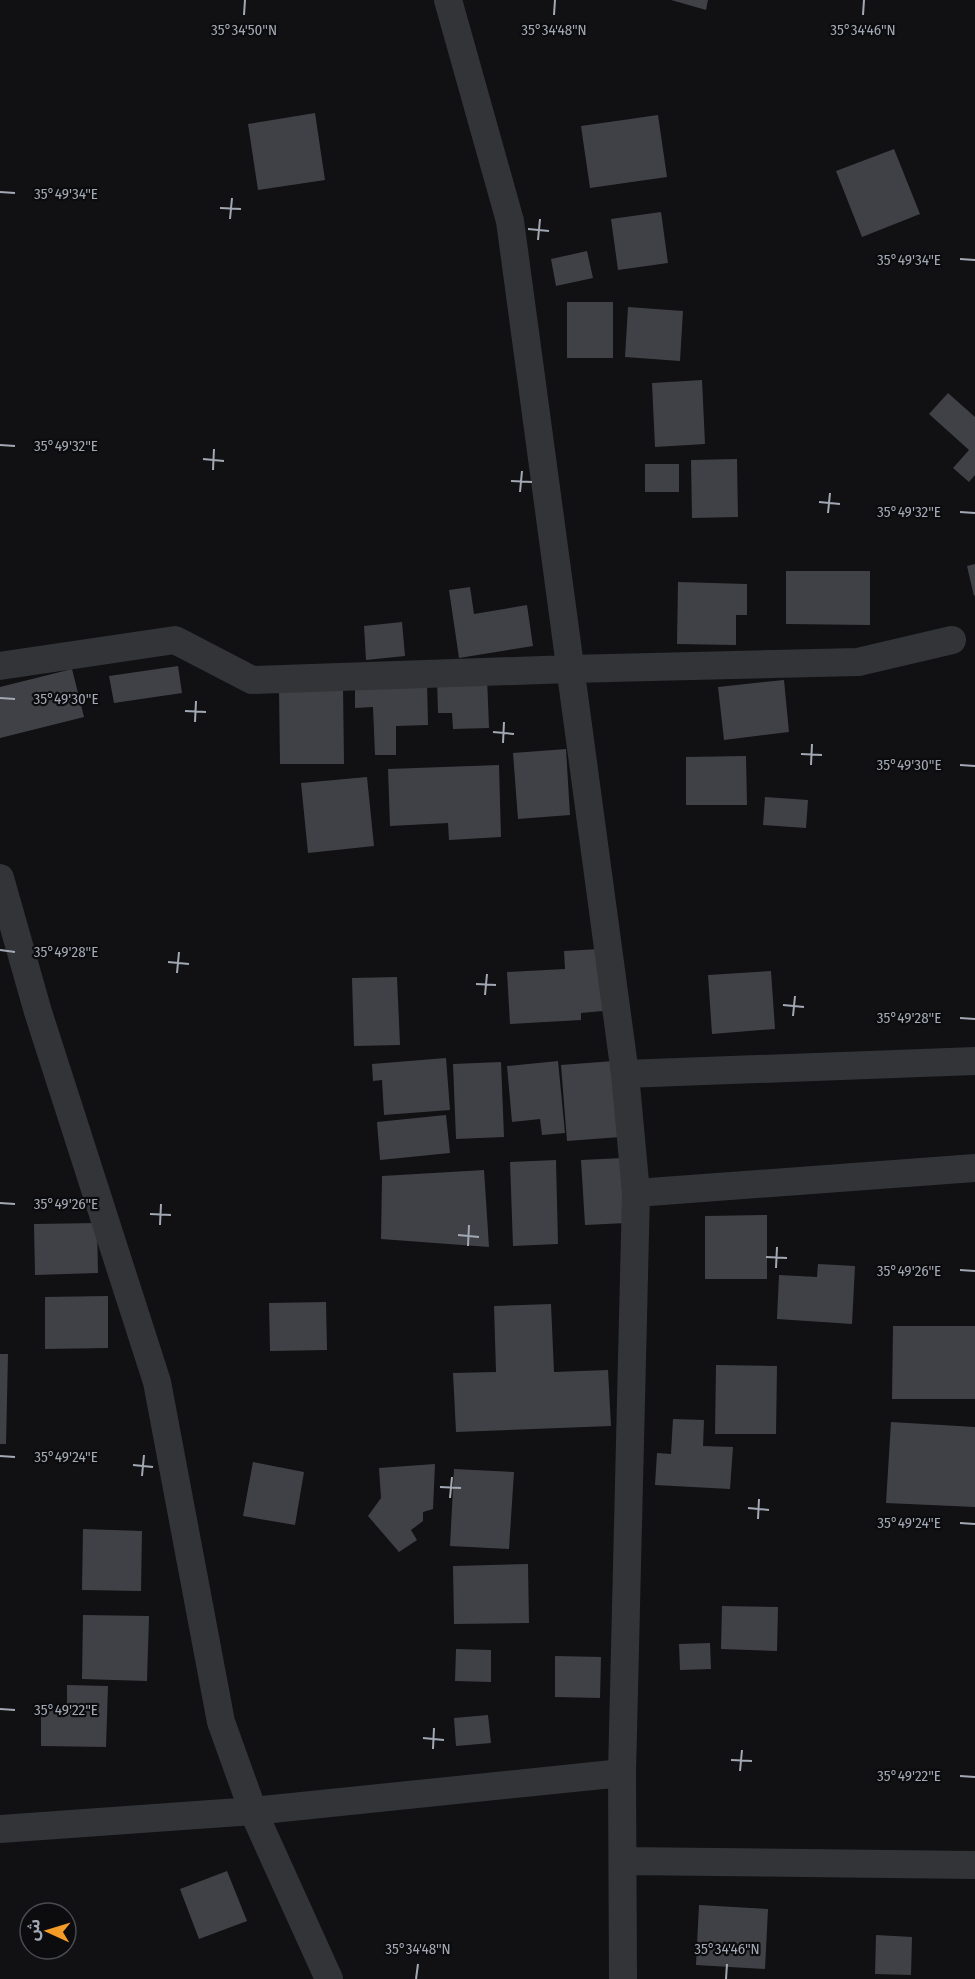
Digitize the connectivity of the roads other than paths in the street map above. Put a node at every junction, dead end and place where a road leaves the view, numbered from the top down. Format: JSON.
{"nodes":[{"id":1,"x":448,"y":0,"type":"edge"},
{"id":2,"x":952,"y":640,"type":"dead end"},
{"id":3,"x":0,"y":666,"type":"edge"},
{"id":4,"x":570,"y":669,"type":"junction"},
{"id":5,"x":0,"y":878,"type":"edge"},
{"id":6,"x":975,"y":1061,"type":"edge"},
{"id":7,"x":625,"y":1074,"type":"junction"},
{"id":8,"x":975,"y":1168,"type":"edge"},
{"id":9,"x":636,"y":1193,"type":"junction"},
{"id":10,"x":622,"y":1773,"type":"junction"},
{"id":11,"x":253,"y":1811,"type":"junction"},
{"id":12,"x":0,"y":1829,"type":"edge"},
{"id":13,"x":623,"y":1861,"type":"junction"},
{"id":14,"x":975,"y":1865,"type":"edge"},
{"id":15,"x":329,"y":1979,"type":"edge"},
{"id":16,"x":623,"y":1979,"type":"edge"}],
"edges":[{"from":1,"to":4,"type":"street"},
{"from":2,"to":4,"type":"street"},
{"from":3,"to":4,"type":"street"},
{"from":4,"to":7,"type":"street"},
{"from":5,"to":11,"type":"street"},
{"from":6,"to":7,"type":"street"},
{"from":7,"to":9,"type":"street"},
{"from":8,"to":9,"type":"street"},
{"from":9,"to":10,"type":"street"},
{"from":10,"to":11,"type":"street"},
{"from":10,"to":13,"type":"street"},
{"from":11,"to":12,"type":"street"},
{"from":11,"to":15,"type":"street"},
{"from":13,"to":14,"type":"street"},
{"from":13,"to":16,"type":"street"}]}
